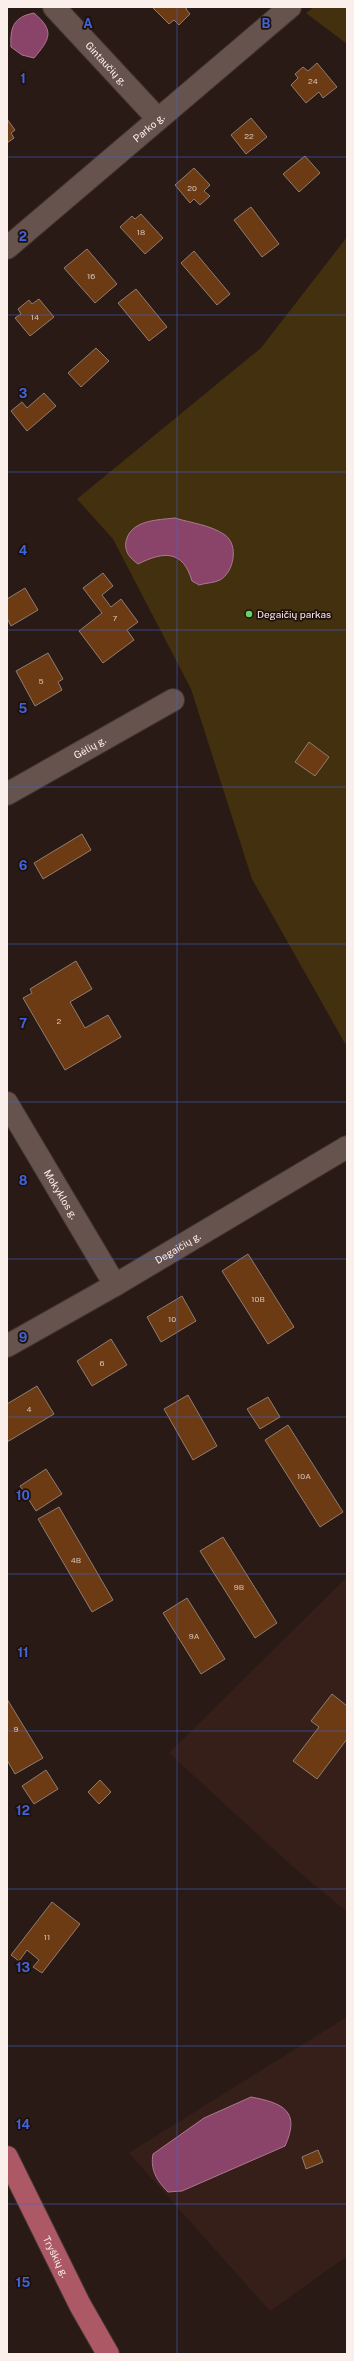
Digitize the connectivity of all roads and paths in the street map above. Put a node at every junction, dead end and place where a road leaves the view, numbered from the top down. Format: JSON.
{"nodes":[{"id":1,"x":54,"y":7,"type":"edge"},
{"id":2,"x":290,"y":7,"type":"edge"},
{"id":3,"x":158,"y":119,"type":"junction"},
{"id":4,"x":7,"y":248,"type":"edge"},
{"id":5,"x":173,"y":700,"type":"dead end"},
{"id":6,"x":7,"y":794,"type":"edge"},
{"id":7,"x":7,"y":1103,"type":"edge"},
{"id":8,"x":347,"y":1147,"type":"edge"},
{"id":9,"x":114,"y":1285,"type":"junction"},
{"id":10,"x":7,"y":1346,"type":"edge"},
{"id":11,"x":7,"y":2157,"type":"edge"},
{"id":12,"x":108,"y":2354,"type":"edge"}],
"edges":[{"from":1,"to":3,"type":"street","name":"Gintaučių g."},
{"from":2,"to":3,"type":"street","name":"Parko g."},
{"from":3,"to":4,"type":"street","name":"Parko g."},
{"from":5,"to":6,"type":"street","name":"Gėlių g."},
{"from":7,"to":9,"type":"street","name":"Mokyklos g."},
{"from":8,"to":9,"type":"street","name":"Degaičių g."},
{"from":9,"to":10,"type":"street","name":"Degaičių g."},
{"from":11,"to":12,"type":"main road","name":"Tryškių g."}]}
